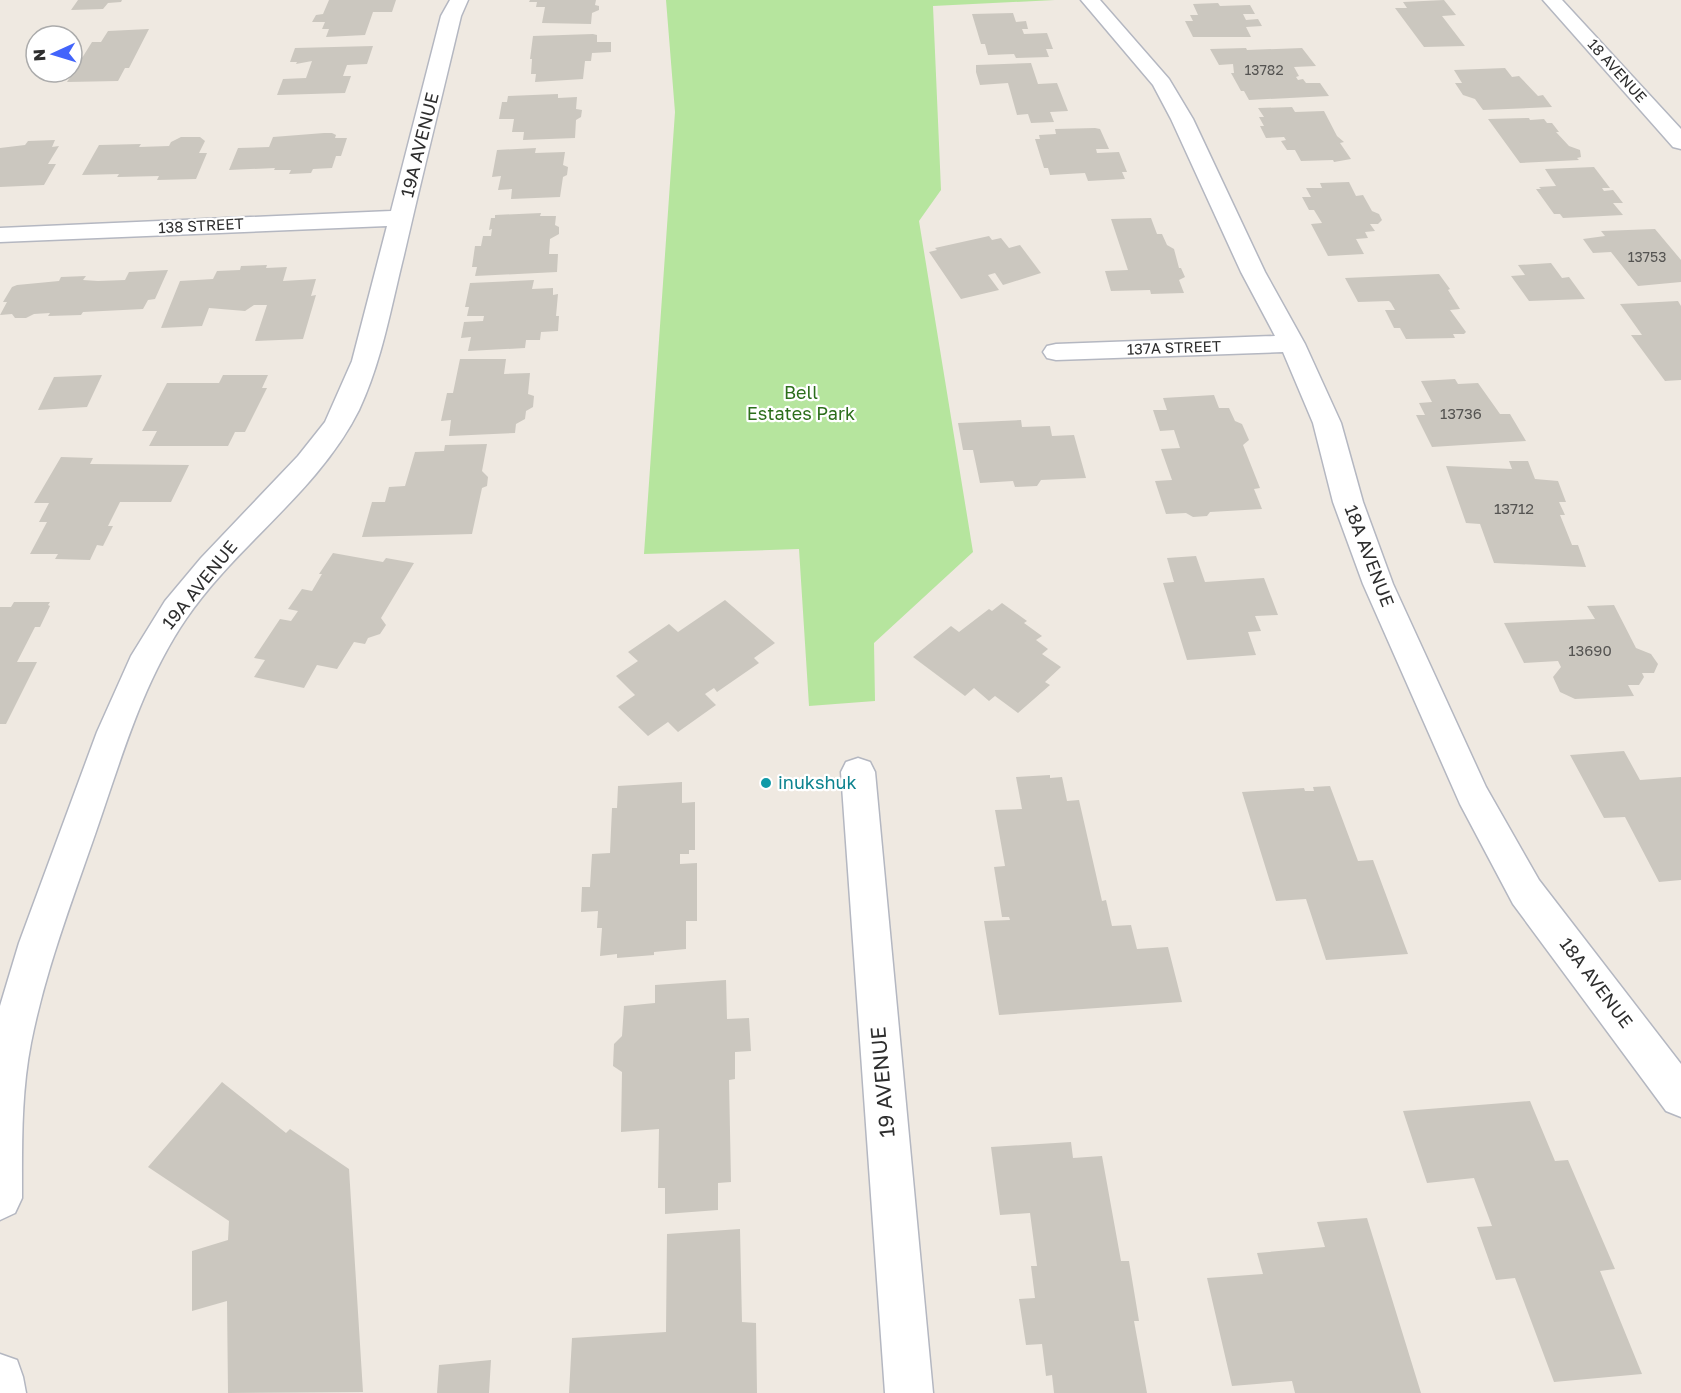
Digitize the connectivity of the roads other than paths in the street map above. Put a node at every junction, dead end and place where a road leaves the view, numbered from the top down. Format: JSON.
{"nodes":[{"id":1,"x":459,"y":0,"type":"edge"},
{"id":2,"x":1090,"y":0,"type":"edge"},
{"id":3,"x":1552,"y":0,"type":"edge"},
{"id":4,"x":1681,"y":142,"type":"edge"},
{"id":5,"x":402,"y":218,"type":"junction"},
{"id":6,"x":0,"y":235,"type":"edge"},
{"id":7,"x":1292,"y":344,"type":"junction"},
{"id":8,"x":1056,"y":352,"type":"dead end"},
{"id":9,"x":858,"y":772,"type":"dead end"},
{"id":10,"x":1681,"y":1097,"type":"edge"},
{"id":11,"x":0,"y":1198,"type":"edge"},
{"id":12,"x":0,"y":1377,"type":"edge"},
{"id":13,"x":2,"y":1393,"type":"edge"},
{"id":14,"x":909,"y":1393,"type":"edge"}],
"edges":[{"from":1,"to":5,"type":"street","name":"19A AVENUE"},
{"from":2,"to":7,"type":"street","name":"18A AVENUE"},
{"from":3,"to":4,"type":"street","name":"18 AVENUE"},
{"from":5,"to":6,"type":"street","name":"138 STREET"},
{"from":5,"to":11,"type":"street","name":"19A AVENUE"},
{"from":7,"to":8,"type":"street","name":"137A STREET"},
{"from":7,"to":10,"type":"street","name":"18A AVENUE"},
{"from":9,"to":14,"type":"street","name":"19 AVENUE"},
{"from":12,"to":13,"type":"street"}]}
